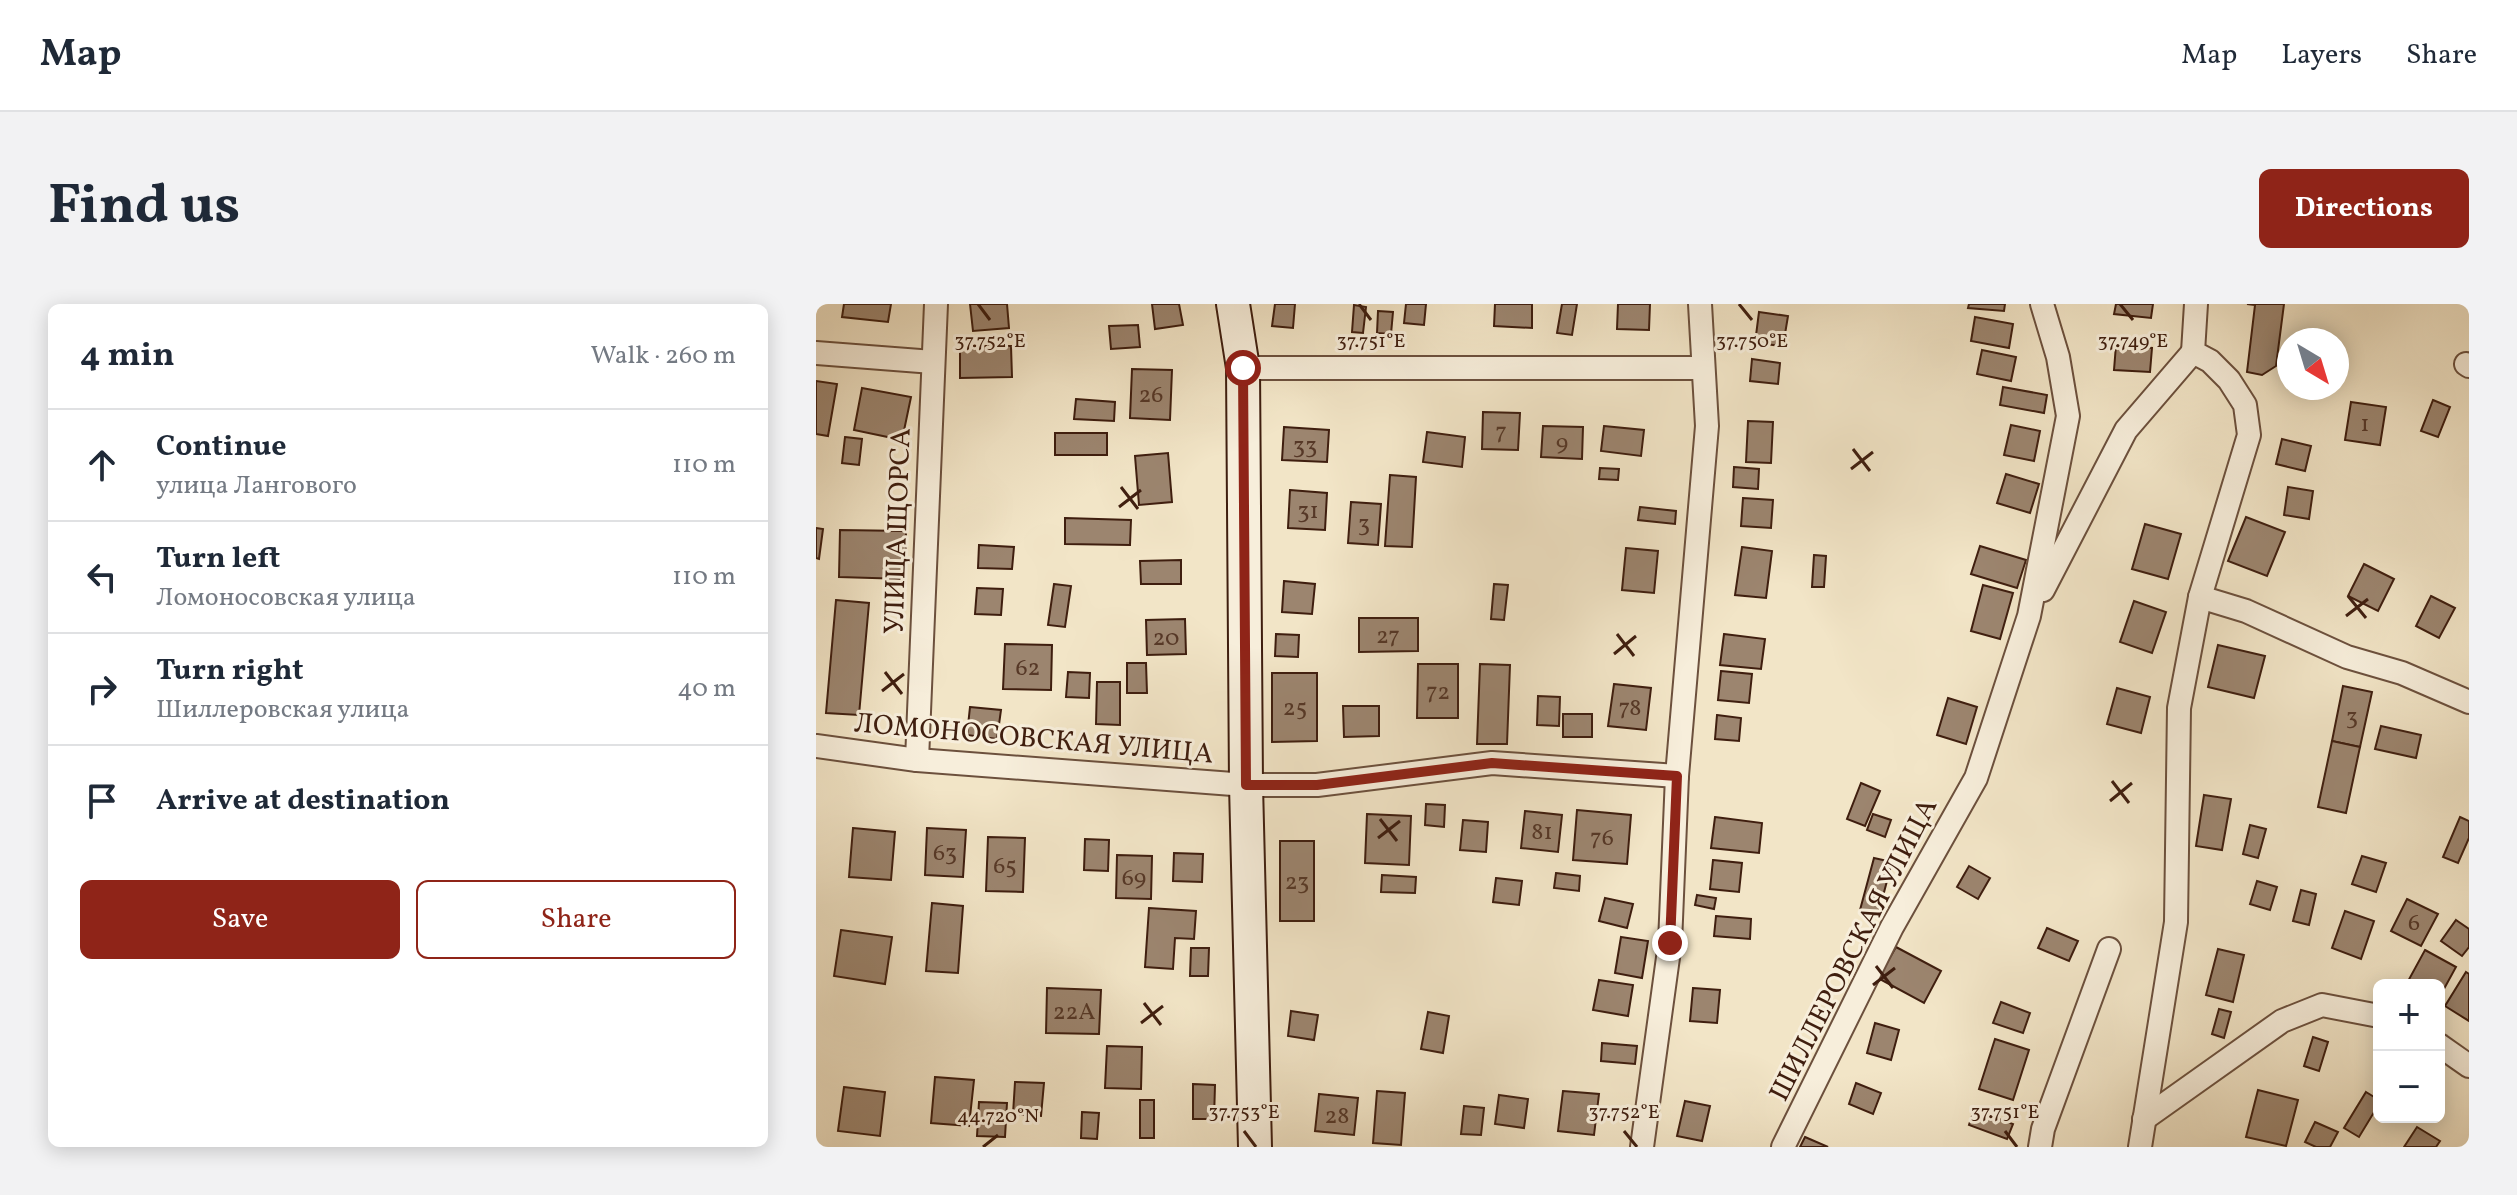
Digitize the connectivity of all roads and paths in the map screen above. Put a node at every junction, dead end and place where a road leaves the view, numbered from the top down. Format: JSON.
{"nodes":[{"id":1,"x":936,"y":304,"type":"edge"},
{"id":2,"x":1233,"y":304,"type":"edge"},
{"id":3,"x":1700,"y":304,"type":"edge"},
{"id":4,"x":2042,"y":304,"type":"edge"},
{"id":5,"x":2196,"y":304,"type":"edge"},
{"id":6,"x":2193,"y":352,"type":"junction"},
{"id":7,"x":816,"y":353,"type":"edge"},
{"id":8,"x":933,"y":362,"type":"junction"},
{"id":9,"x":1243,"y":368,"type":"junction"},
{"id":10,"x":1703,"y":368,"type":"junction"},
{"id":11,"x":2200,"y":597,"type":"junction"},
{"id":12,"x":2029,"y":616,"type":"junction"},
{"id":13,"x":2469,"y":702,"type":"edge"},
{"id":14,"x":816,"y":746,"type":"edge"},
{"id":15,"x":917,"y":760,"type":"junction"},
{"id":16,"x":1677,"y":776,"type":"junction"},
{"id":17,"x":1246,"y":785,"type":"junction"},
{"id":18,"x":2109,"y":949,"type":"dead end"},
{"id":19,"x":2373,"y":1015,"type":"edge"},
{"id":20,"x":2445,"y":1049,"type":"edge"},
{"id":21,"x":2469,"y":1066,"type":"edge"},
{"id":22,"x":2144,"y":1119,"type":"junction"},
{"id":23,"x":1255,"y":1147,"type":"edge"},
{"id":24,"x":1642,"y":1147,"type":"edge"},
{"id":25,"x":1783,"y":1147,"type":"edge"},
{"id":26,"x":2040,"y":1147,"type":"edge"},
{"id":27,"x":2140,"y":1147,"type":"edge"}],
"edges":[{"from":1,"to":8,"type":"street","name":"УЛИЦА ЩОРСА"},
{"from":2,"to":9,"type":"street"},
{"from":3,"to":10,"type":"street"},
{"from":4,"to":12,"type":"street"},
{"from":5,"to":6,"type":"street"},
{"from":6,"to":11,"type":"street"},
{"from":6,"to":12,"type":"street"},
{"from":7,"to":8,"type":"street"},
{"from":8,"to":15,"type":"street","name":"УЛИЦА ЩОРСА"},
{"from":9,"to":10,"type":"street"},
{"from":9,"to":17,"type":"street"},
{"from":10,"to":16,"type":"street"},
{"from":11,"to":13,"type":"street"},
{"from":11,"to":22,"type":"street"},
{"from":12,"to":25,"type":"street","name":"ШИЛЛЕРОВСКАЯ УЛИЦА"},
{"from":14,"to":15,"type":"street","name":"ЛОМОНОСОВСКАЯ УЛИЦА"},
{"from":15,"to":17,"type":"street","name":"ЛОМОНОСОВСКАЯ УЛИЦА"},
{"from":16,"to":17,"type":"street","name":"ЛОМОНОСОВСКАЯ УЛИЦА"},
{"from":16,"to":24,"type":"street"},
{"from":17,"to":23,"type":"street"},
{"from":18,"to":26,"type":"street"},
{"from":19,"to":22,"type":"street"},
{"from":20,"to":21,"type":"street"},
{"from":22,"to":27,"type":"street"}]}
